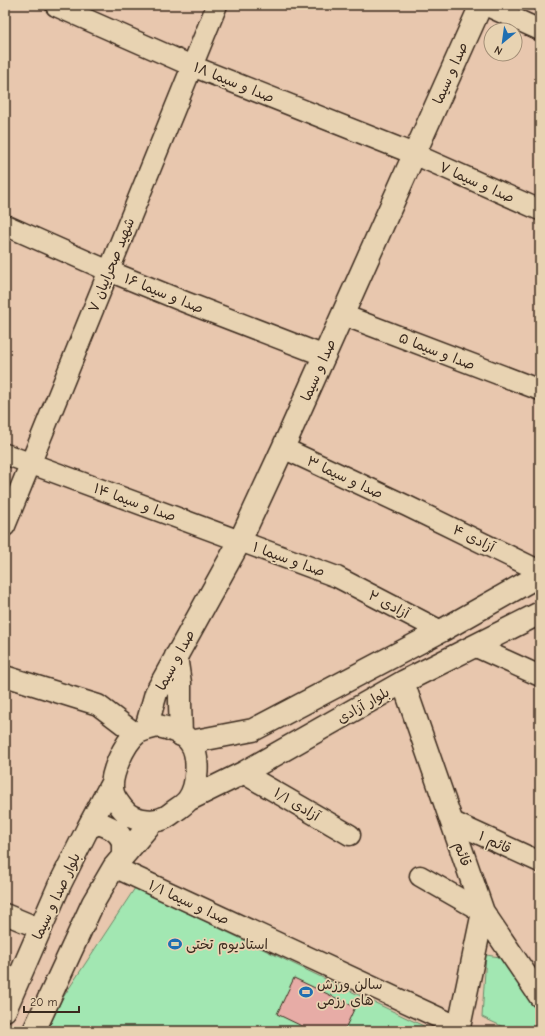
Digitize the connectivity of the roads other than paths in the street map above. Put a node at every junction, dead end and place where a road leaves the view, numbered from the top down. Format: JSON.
{"nodes":[{"id":1,"x":217,"y":5,"type":"edge"},
{"id":2,"x":481,"y":5,"type":"edge"},
{"id":3,"x":485,"y":5,"type":"edge"},
{"id":4,"x":56,"y":6,"type":"dead end"},
{"id":5,"x":540,"y":30,"type":"edge"},
{"id":6,"x":192,"y":66,"type":"junction"},
{"id":7,"x":414,"y":154,"type":"junction"},
{"id":8,"x":540,"y":210,"type":"edge"},
{"id":9,"x":5,"y":225,"type":"edge"},
{"id":10,"x":109,"y":271,"type":"junction"},
{"id":11,"x":342,"y":315,"type":"junction"},
{"id":12,"x":325,"y":356,"type":"junction"},
{"id":13,"x":536,"y":388,"type":"edge"},
{"id":14,"x":283,"y":448,"type":"junction"},
{"id":15,"x":5,"y":454,"type":"edge"},
{"id":16,"x":30,"y":464,"type":"junction"},
{"id":17,"x":407,"y":506,"type":"joint"},
{"id":18,"x":5,"y":526,"type":"edge"},
{"id":19,"x":240,"y":541,"type":"junction"},
{"id":20,"x":540,"y":571,"type":"edge"},
{"id":21,"x":540,"y":575,"type":"edge"},
{"id":22,"x":337,"y":577,"type":"joint"},
{"id":23,"x":540,"y":613,"type":"edge"},
{"id":24,"x":441,"y":631,"type":"junction"},
{"id":25,"x":474,"y":646,"type":"junction"},
{"id":26,"x":176,"y":656,"type":"junction"},
{"id":27,"x":5,"y":676,"type":"edge"},
{"id":28,"x":540,"y":676,"type":"edge"},
{"id":29,"x":403,"y":682,"type":"junction"},
{"id":30,"x":141,"y":731,"type":"junction"},
{"id":31,"x":185,"y":738,"type":"junction"},
{"id":32,"x":243,"y":773,"type":"junction"},
{"id":33,"x":112,"y":783,"type":"junction"},
{"id":34,"x":188,"y":800,"type":"junction"},
{"id":35,"x":153,"y":821,"type":"junction"},
{"id":36,"x":451,"y":821,"type":"junction"},
{"id":37,"x":88,"y":828,"type":"junction"},
{"id":38,"x":350,"y":835,"type":"dead end"},
{"id":39,"x":119,"y":862,"type":"junction"},
{"id":40,"x":540,"y":862,"type":"edge"},
{"id":41,"x":420,"y":876,"type":"dead end"},
{"id":42,"x":483,"y":912,"type":"junction"},
{"id":43,"x":5,"y":914,"type":"edge"},
{"id":44,"x":41,"y":929,"type":"junction"},
{"id":45,"x":540,"y":996,"type":"edge"},
{"id":46,"x":5,"y":1010,"type":"edge"},
{"id":47,"x":462,"y":1030,"type":"edge"},
{"id":48,"x":34,"y":1031,"type":"edge"}],
"edges":[{"from":1,"to":6,"type":"street","name":"شهید صحراییان ۷"},
{"from":2,"to":7,"type":"main road","name":"صدا و سیما"},
{"from":3,"to":5,"type":"street"},
{"from":4,"to":6,"type":"street","name":"صدا و سیما ۱۸"},
{"from":6,"to":7,"type":"street","name":"صدا و سیما ۱۸"},
{"from":6,"to":10,"type":"street","name":"شهید صحراییان ۷"},
{"from":7,"to":8,"type":"street","name":"صدا و سیما ۷"},
{"from":7,"to":11,"type":"main road","name":"صدا و سیما"},
{"from":9,"to":10,"type":"street","name":"صدا و سیما ۱۶"},
{"from":10,"to":12,"type":"street","name":"صدا و سیما ۱۶"},
{"from":10,"to":16,"type":"street","name":"شهید صحراییان ۷"},
{"from":11,"to":12,"type":"main road","name":"صدا و سیما"},
{"from":11,"to":13,"type":"street","name":"صدا و سیما ۵"},
{"from":12,"to":14,"type":"main road","name":"صدا و سیما"},
{"from":14,"to":17,"type":"street","name":"صدا و سیما ۳"},
{"from":14,"to":19,"type":"main road","name":"صدا و سیما"},
{"from":15,"to":16,"type":"street","name":"صدا و سیما ۱۴"},
{"from":16,"to":18,"type":"street","name":"شهید صحراییان ۷"},
{"from":16,"to":19,"type":"street","name":"صدا و سیما ۱۴"},
{"from":17,"to":20,"type":"street","name":"آزادی ۴"},
{"from":19,"to":22,"type":"street","name":"صدا و سیما ۱"},
{"from":19,"to":26,"type":"main road","name":"صدا و سیما"},
{"from":21,"to":24,"type":"main road","name":"بلوار آزادی"},
{"from":22,"to":24,"type":"street","name":"آزادی ۲"},
{"from":23,"to":25,"type":"main road","name":"بلوار آزادی"},
{"from":24,"to":31,"type":"main road","name":"بلوار آزادی"},
{"from":25,"to":28,"type":"street"},
{"from":25,"to":29,"type":"main road","name":"بلوار آزادی"},
{"from":26,"to":30,"type":"main road","name":"صدا و سیما"},
{"from":26,"to":31,"type":"main road"},
{"from":27,"to":30,"type":"street"},
{"from":29,"to":32,"type":"main road","name":"بلوار آزادی"},
{"from":29,"to":36,"type":"main road","name":"قائم"},
{"from":30,"to":31,"type":"main road"},
{"from":30,"to":33,"type":"main road"},
{"from":31,"to":34,"type":"main road"},
{"from":32,"to":34,"type":"main road","name":"بلوار آزادی"},
{"from":32,"to":38,"type":"street","name":"آزادی ۱/۱"},
{"from":33,"to":35,"type":"main road"},
{"from":33,"to":37,"type":"main road","name":"بلوار صدا و سیما"},
{"from":34,"to":35,"type":"main road"},
{"from":35,"to":39,"type":"main road"},
{"from":36,"to":40,"type":"street","name":"قائم ۱"},
{"from":36,"to":42,"type":"main road","name":"قائم"},
{"from":37,"to":39,"type":"main road"},
{"from":37,"to":44,"type":"main road","name":"بلوار صدا و سیما"},
{"from":39,"to":47,"type":"street","name":"صدا و سیما ۱/۱"},
{"from":39,"to":48,"type":"main road"},
{"from":41,"to":42,"type":"street"},
{"from":42,"to":45,"type":"main road","name":"قائم"},
{"from":42,"to":47,"type":"main road"},
{"from":43,"to":44,"type":"street"},
{"from":44,"to":46,"type":"main road","name":"بلوار صدا و سیما"}]}
